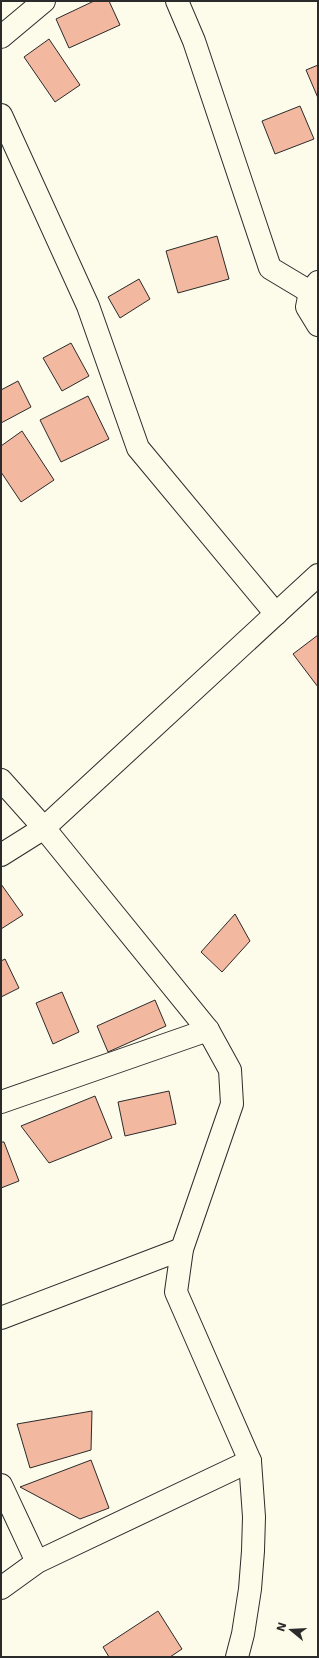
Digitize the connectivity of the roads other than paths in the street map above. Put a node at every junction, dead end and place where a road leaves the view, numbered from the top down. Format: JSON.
{"nodes":[{"id":1,"x":44,"y":1,"type":"edge"},
{"id":2,"x":177,"y":1,"type":"edge"},
{"id":3,"x":1,"y":37,"type":"edge"},
{"id":4,"x":1,"y":115,"type":"edge"},
{"id":5,"x":314,"y":287,"type":"edge"},
{"id":6,"x":318,"y":326,"type":"edge"},
{"id":7,"x":318,"y":575,"type":"edge"},
{"id":8,"x":276,"y":614,"type":"junction"},
{"id":9,"x":1,"y":780,"type":"edge"},
{"id":10,"x":44,"y":828,"type":"junction"},
{"id":11,"x":1,"y":855,"type":"edge"},
{"id":12,"x":208,"y":1030,"type":"junction"},
{"id":13,"x":1,"y":1102,"type":"edge"},
{"id":14,"x":182,"y":1249,"type":"junction"},
{"id":15,"x":1,"y":1318,"type":"edge"},
{"id":16,"x":250,"y":1461,"type":"junction"},
{"id":17,"x":1,"y":1484,"type":"edge"},
{"id":18,"x":38,"y":1562,"type":"junction"},
{"id":19,"x":1,"y":1588,"type":"edge"},
{"id":20,"x":237,"y":1657,"type":"edge"}],
"edges":[{"from":1,"to":3,"type":"street"},
{"from":2,"to":5,"type":"street"},
{"from":4,"to":8,"type":"street"},
{"from":5,"to":6,"type":"street"},
{"from":7,"to":8,"type":"street"},
{"from":8,"to":10,"type":"street"},
{"from":9,"to":10,"type":"street"},
{"from":10,"to":11,"type":"street"},
{"from":10,"to":12,"type":"street"},
{"from":12,"to":13,"type":"street"},
{"from":12,"to":14,"type":"street"},
{"from":14,"to":15,"type":"street"},
{"from":14,"to":16,"type":"street"},
{"from":16,"to":18,"type":"street"},
{"from":16,"to":20,"type":"street"},
{"from":17,"to":18,"type":"street"},
{"from":18,"to":19,"type":"street"}]}
